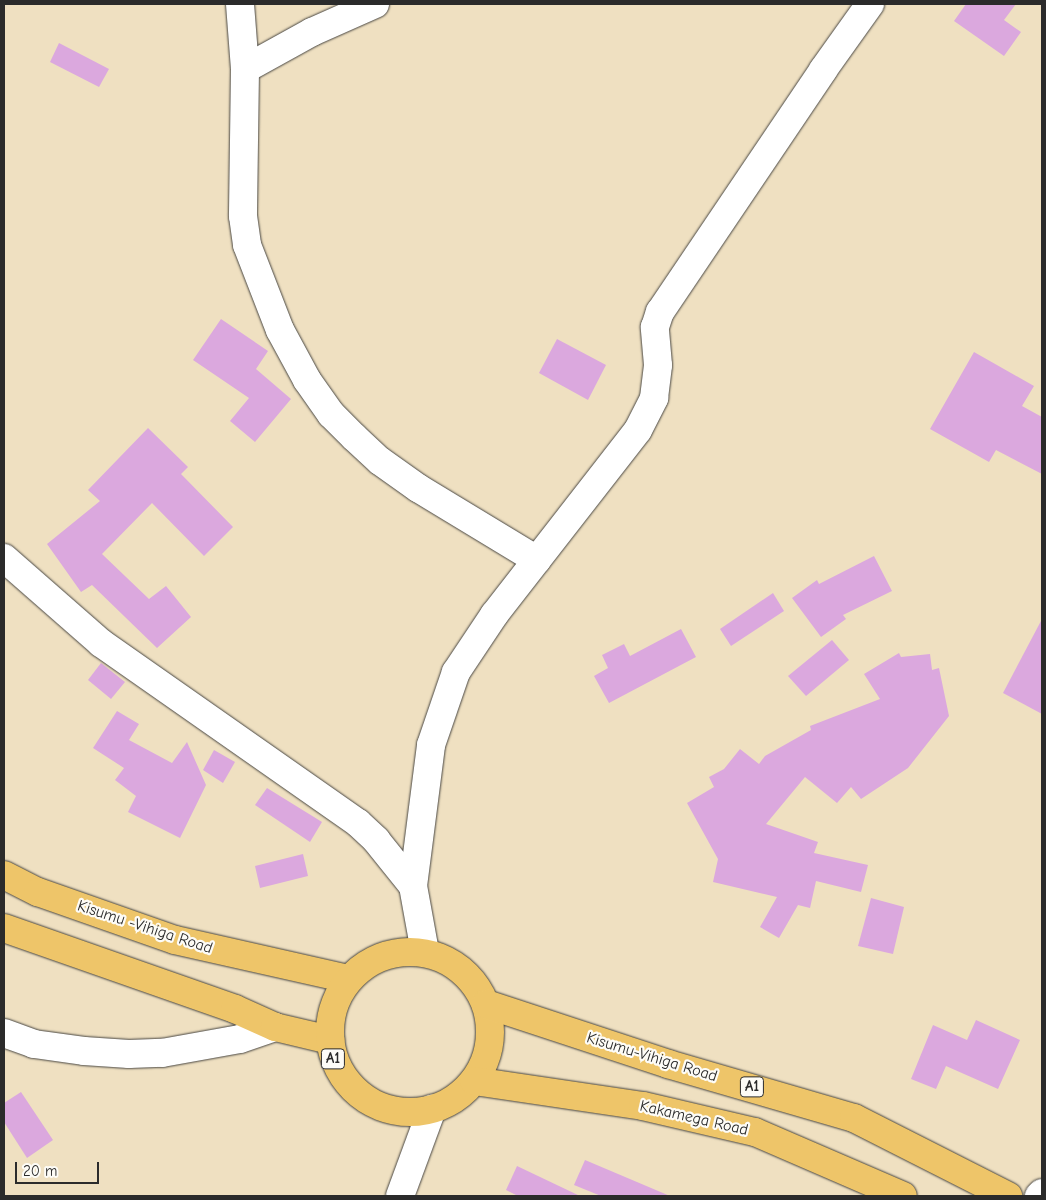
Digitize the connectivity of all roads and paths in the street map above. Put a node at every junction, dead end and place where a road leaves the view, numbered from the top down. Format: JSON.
{"nodes":[{"id":1,"x":240,"y":4,"type":"edge"},
{"id":2,"x":375,"y":4,"type":"edge"},
{"id":3,"x":870,"y":4,"type":"edge"},
{"id":4,"x":246,"y":69,"type":"junction"},
{"id":5,"x":4,"y":558,"type":"edge"},
{"id":6,"x":537,"y":560,"type":"junction"},
{"id":7,"x":4,"y":875,"type":"edge"},
{"id":8,"x":413,"y":886,"type":"junction"},
{"id":9,"x":4,"y":928,"type":"edge"},
{"id":10,"x":425,"y":952,"type":"junction"},
{"id":11,"x":348,"y":979,"type":"junction"},
{"id":12,"x":486,"y":1004,"type":"junction"},
{"id":13,"x":275,"y":1026,"type":"junction"},
{"id":14,"x":4,"y":1033,"type":"edge"},
{"id":15,"x":330,"y":1040,"type":"junction"},
{"id":16,"x":474,"y":1081,"type":"junction"},
{"id":17,"x":432,"y":1109,"type":"junction"},
{"id":18,"x":1042,"y":1193,"type":"edge"},
{"id":19,"x":400,"y":1196,"type":"edge"},
{"id":20,"x":903,"y":1196,"type":"edge"},
{"id":21,"x":1008,"y":1196,"type":"edge"},
{"id":22,"x":1039,"y":1196,"type":"edge"}],
"edges":[{"from":1,"to":4,"type":"street"},
{"from":2,"to":4,"type":"street"},
{"from":3,"to":6,"type":"street"},
{"from":4,"to":6,"type":"street"},
{"from":5,"to":8,"type":"street"},
{"from":6,"to":8,"type":"street"},
{"from":7,"to":11,"type":"highway","name":"Kisumu -Vihiga Road"},
{"from":8,"to":10,"type":"street"},
{"from":9,"to":13,"type":"highway","number":"A1"},
{"from":10,"to":11,"type":"highway","number":"A1"},
{"from":10,"to":12,"type":"highway","number":"A1"},
{"from":11,"to":15,"type":"highway","number":"A1"},
{"from":12,"to":16,"type":"highway","number":"A1"},
{"from":12,"to":21,"type":"highway","name":"Kisumu-Vihiga Road","number":"A1"},
{"from":13,"to":14,"type":"street"},
{"from":13,"to":15,"type":"highway","number":"A1"},
{"from":15,"to":17,"type":"highway","number":"A1"},
{"from":16,"to":17,"type":"highway","number":"A1"},
{"from":16,"to":20,"type":"highway","name":"Kakamega Road"},
{"from":17,"to":19,"type":"street"},
{"from":18,"to":22,"type":"street"}]}
